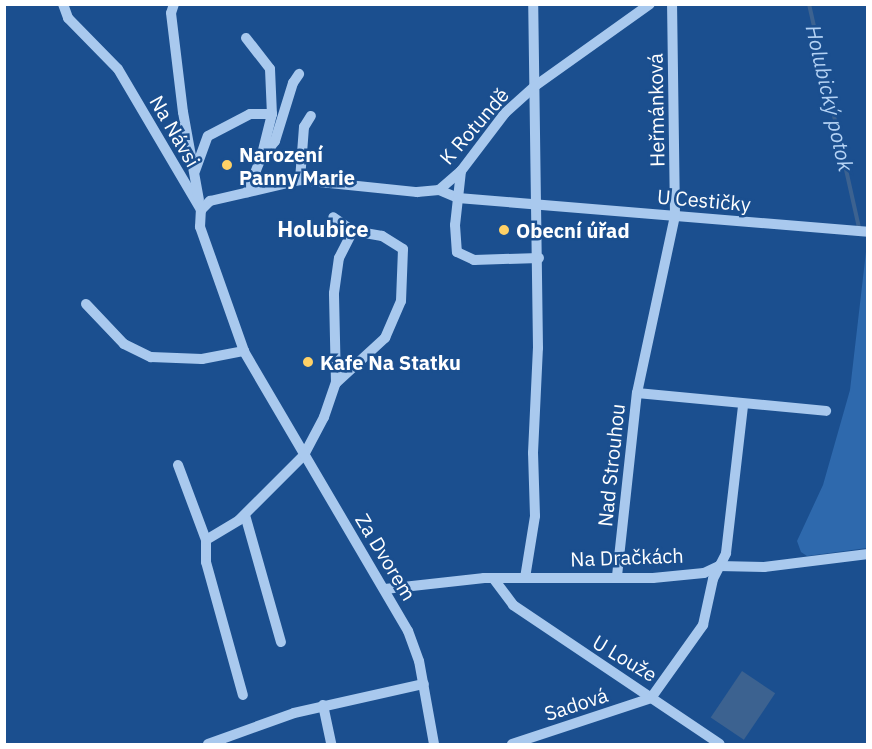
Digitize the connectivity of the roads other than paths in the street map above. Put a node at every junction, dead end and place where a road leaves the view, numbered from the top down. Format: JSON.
{"nodes":[{"id":1,"x":63,"y":4,"type":"edge"},
{"id":2,"x":174,"y":4,"type":"edge"},
{"id":3,"x":533,"y":4,"type":"edge"},
{"id":4,"x":650,"y":4,"type":"edge"},
{"id":5,"x":672,"y":4,"type":"edge"},
{"id":6,"x":246,"y":38,"type":"dead end"},
{"id":7,"x":300,"y":74,"type":"dead end"},
{"id":8,"x":535,"y":86,"type":"junction"},
{"id":9,"x":272,"y":114,"type":"junction"},
{"id":10,"x":311,"y":116,"type":"dead end"},
{"id":11,"x":261,"y":158,"type":"junction"},
{"id":12,"x":461,"y":171,"type":"junction"},
{"id":13,"x":193,"y":177,"type":"junction"},
{"id":14,"x":300,"y":180,"type":"junction"},
{"id":15,"x":439,"y":190,"type":"junction"},
{"id":16,"x":247,"y":192,"type":"junction"},
{"id":17,"x":458,"y":198,"type":"junction"},
{"id":18,"x":537,"y":203,"type":"junction"},
{"id":19,"x":201,"y":210,"type":"junction"},
{"id":20,"x":675,"y":216,"type":"junction"},
{"id":21,"x":333,"y":217,"type":"dead end"},
{"id":22,"x":353,"y":231,"type":"junction"},
{"id":23,"x":867,"y":232,"type":"edge"},
{"id":24,"x":539,"y":258,"type":"junction"},
{"id":25,"x":86,"y":304,"type":"dead end"},
{"id":26,"x":244,"y":351,"type":"junction"},
{"id":27,"x":336,"y":383,"type":"junction"},
{"id":28,"x":637,"y":393,"type":"junction"},
{"id":29,"x":743,"y":405,"type":"junction"},
{"id":30,"x":826,"y":411,"type":"dead end"},
{"id":31,"x":304,"y":455,"type":"junction"},
{"id":32,"x":178,"y":465,"type":"dead end"},
{"id":33,"x":245,"y":515,"type":"junction"},
{"id":34,"x":206,"y":540,"type":"junction"},
{"id":35,"x":867,"y":554,"type":"edge"},
{"id":36,"x":719,"y":566,"type":"junction"},
{"id":37,"x":617,"y":576,"type":"junction"},
{"id":38,"x":492,"y":578,"type":"junction"},
{"id":39,"x":525,"y":578,"type":"junction"},
{"id":40,"x":386,"y":589,"type":"junction"},
{"id":41,"x":281,"y":642,"type":"dead end"},
{"id":42,"x":424,"y":684,"type":"junction"},
{"id":43,"x":243,"y":695,"type":"dead end"},
{"id":44,"x":651,"y":698,"type":"junction"},
{"id":45,"x":323,"y":705,"type":"junction"},
{"id":46,"x":243,"y":739,"type":"edge"},
{"id":47,"x":208,"y":744,"type":"edge"},
{"id":48,"x":331,"y":744,"type":"edge"},
{"id":49,"x":434,"y":744,"type":"edge"},
{"id":50,"x":512,"y":744,"type":"edge"},
{"id":51,"x":720,"y":744,"type":"edge"}],
"edges":[{"from":1,"to":19,"type":"street","name":"Na Návsi"},
{"from":2,"to":13,"type":"street","name":"Na Návsi"},
{"from":3,"to":8,"type":"street"},
{"from":4,"to":8,"type":"street","name":"K Rotundě"},
{"from":5,"to":20,"type":"street","name":"Heřmánková"},
{"from":6,"to":9,"type":"street"},
{"from":7,"to":11,"type":"street"},
{"from":8,"to":12,"type":"street","name":"K Rotundě"},
{"from":8,"to":18,"type":"street"},
{"from":9,"to":11,"type":"street"},
{"from":9,"to":13,"type":"street","name":"Na Návsi"},
{"from":10,"to":14,"type":"street"},
{"from":11,"to":16,"type":"street"},
{"from":12,"to":15,"type":"street","name":"K Rotundě"},
{"from":12,"to":17,"type":"street"},
{"from":13,"to":19,"type":"street","name":"Na Návsi"},
{"from":14,"to":15,"type":"street","name":"K Rotundě"},
{"from":14,"to":16,"type":"street"},
{"from":15,"to":17,"type":"street","name":"U Cestičky"},
{"from":16,"to":19,"type":"street"},
{"from":17,"to":18,"type":"street","name":"U Cestičky"},
{"from":17,"to":24,"type":"street"},
{"from":18,"to":20,"type":"street","name":"U Cestičky"},
{"from":18,"to":24,"type":"street"},
{"from":19,"to":26,"type":"street","name":"Na Návsi"},
{"from":20,"to":23,"type":"street","name":"U Cestičky"},
{"from":20,"to":28,"type":"street","name":"Nad Strouhou"},
{"from":21,"to":22,"type":"street"},
{"from":22,"to":27,"type":"street"},
{"from":22,"to":27,"type":"street"},
{"from":24,"to":39,"type":"street"},
{"from":25,"to":26,"type":"street"},
{"from":26,"to":31,"type":"street","name":"Za Dvorem"},
{"from":27,"to":31,"type":"street"},
{"from":28,"to":29,"type":"street","name":"Nad Strouhou"},
{"from":28,"to":37,"type":"street","name":"Nad Strouhou"},
{"from":29,"to":30,"type":"street","name":"Nad Strouhou"},
{"from":29,"to":36,"type":"street"},
{"from":31,"to":33,"type":"street"},
{"from":31,"to":40,"type":"street","name":"Za Dvorem"},
{"from":32,"to":34,"type":"street"},
{"from":33,"to":34,"type":"street"},
{"from":33,"to":41,"type":"street"},
{"from":34,"to":43,"type":"street"},
{"from":35,"to":36,"type":"street","name":"Na Dračkách"},
{"from":36,"to":37,"type":"street","name":"Na Dračkách"},
{"from":36,"to":44,"type":"street","name":"U Louže"},
{"from":37,"to":39,"type":"street","name":"Na Dračkách"},
{"from":38,"to":39,"type":"street","name":"Na Dračkách"},
{"from":38,"to":40,"type":"street","name":"Na Dračkách"},
{"from":38,"to":44,"type":"street","name":"U Louže"},
{"from":40,"to":42,"type":"street","name":"Za Dvorem"},
{"from":42,"to":45,"type":"street"},
{"from":42,"to":49,"type":"street","name":"Za Dvorem"},
{"from":44,"to":50,"type":"street","name":"Sadová"},
{"from":44,"to":51,"type":"street"},
{"from":45,"to":46,"type":"street"},
{"from":45,"to":48,"type":"street"},
{"from":46,"to":47,"type":"street"}]}
